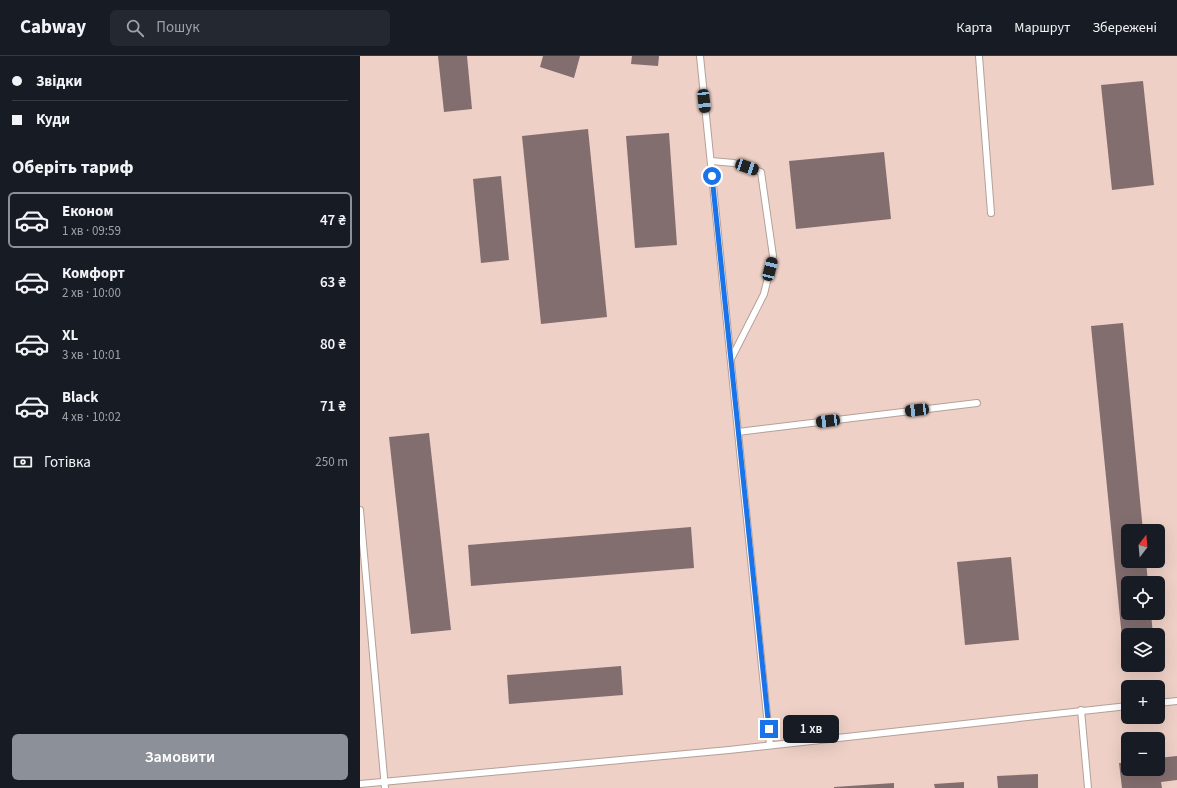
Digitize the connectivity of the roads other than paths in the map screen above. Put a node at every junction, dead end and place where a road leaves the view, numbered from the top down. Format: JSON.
{"nodes":[{"id":1,"x":700,"y":56,"type":"edge"},
{"id":2,"x":980,"y":56,"type":"edge"},
{"id":3,"x":711,"y":161,"type":"junction"},
{"id":4,"x":991,"y":213,"type":"dead end"},
{"id":5,"x":731,"y":359,"type":"junction"},
{"id":6,"x":977,"y":403,"type":"dead end"},
{"id":7,"x":738,"y":432,"type":"junction"},
{"id":8,"x":360,"y":510,"type":"edge"},
{"id":9,"x":1177,"y":701,"type":"edge"},
{"id":10,"x":1165,"y":702,"type":"edge"},
{"id":11,"x":1121,"y":707,"type":"edge"},
{"id":12,"x":1080,"y":710,"type":"junction"},
{"id":13,"x":770,"y":745,"type":"junction"},
{"id":14,"x":360,"y":784,"type":"edge"},
{"id":15,"x":384,"y":785,"type":"edge"},
{"id":16,"x":1088,"y":788,"type":"edge"}],
"edges":[{"from":1,"to":3,"type":"lane"},
{"from":2,"to":4,"type":"lane"},
{"from":3,"to":5,"type":"lane"},
{"from":3,"to":5,"type":"lane"},
{"from":5,"to":7,"type":"lane"},
{"from":6,"to":7,"type":"lane"},
{"from":7,"to":13,"type":"lane"},
{"from":8,"to":15,"type":"lane"},
{"from":9,"to":10,"type":"lane"},
{"from":11,"to":12,"type":"lane"},
{"from":12,"to":13,"type":"lane"},
{"from":12,"to":16,"type":"lane"},
{"from":13,"to":15,"type":"lane"},
{"from":14,"to":15,"type":"lane"}]}
